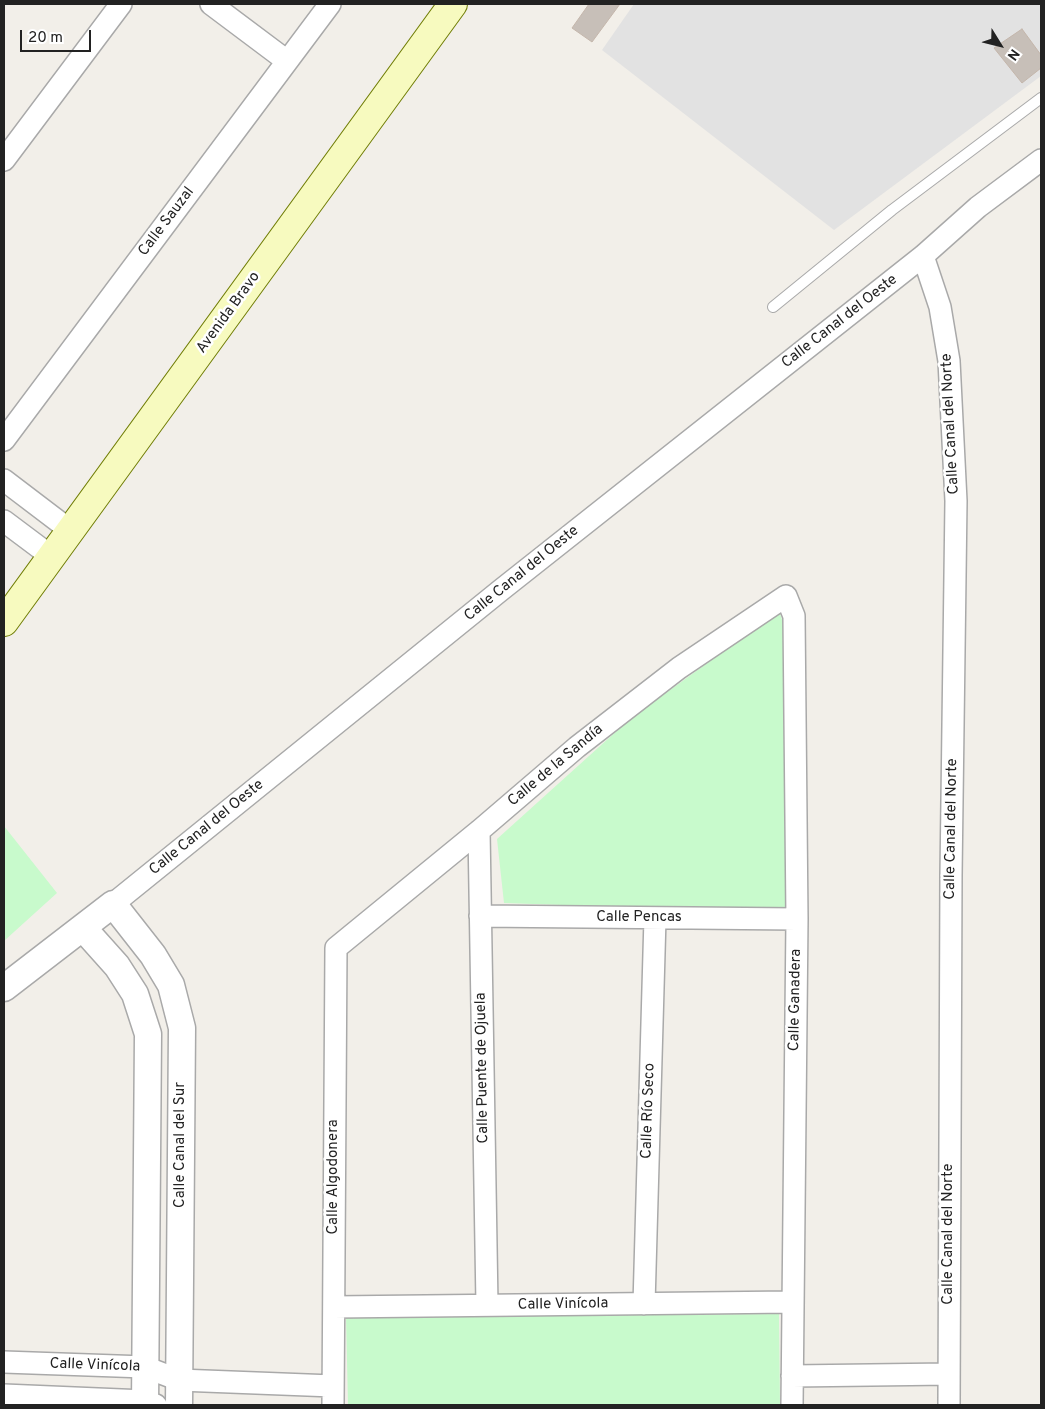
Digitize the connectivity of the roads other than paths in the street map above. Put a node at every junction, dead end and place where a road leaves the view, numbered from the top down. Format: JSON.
{"nodes":[{"id":1,"x":122,"y":4,"type":"edge"},
{"id":2,"x":211,"y":4,"type":"edge"},
{"id":3,"x":330,"y":4,"type":"edge"},
{"id":4,"x":453,"y":4,"type":"edge"},
{"id":5,"x":287,"y":62,"type":"junction"},
{"id":6,"x":1041,"y":98,"type":"edge"},
{"id":7,"x":4,"y":160,"type":"edge"},
{"id":8,"x":1041,"y":160,"type":"edge"},
{"id":9,"x":923,"y":256,"type":"junction"},
{"id":10,"x":773,"y":307,"type":"dead end"},
{"id":11,"x":4,"y":440,"type":"edge"},
{"id":12,"x":4,"y":480,"type":"edge"},
{"id":13,"x":4,"y":521,"type":"edge"},
{"id":14,"x":71,"y":531,"type":"junction"},
{"id":15,"x":52,"y":557,"type":"junction"},
{"id":16,"x":786,"y":596,"type":"joint"},
{"id":17,"x":4,"y":622,"type":"edge"},
{"id":18,"x":479,"y":831,"type":"junction"},
{"id":19,"x":113,"y":904,"type":"junction"},
{"id":20,"x":480,"y":916,"type":"junction"},
{"id":21,"x":655,"y":918,"type":"junction"},
{"id":22,"x":797,"y":919,"type":"junction"},
{"id":23,"x":83,"y":928,"type":"junction"},
{"id":24,"x":336,"y":948,"type":"joint"},
{"id":25,"x":4,"y":988,"type":"edge"},
{"id":26,"x":792,"y":1302,"type":"junction"},
{"id":27,"x":644,"y":1304,"type":"junction"},
{"id":28,"x":487,"y":1305,"type":"junction"},
{"id":29,"x":334,"y":1307,"type":"junction"},
{"id":30,"x":4,"y":1362,"type":"edge"},
{"id":31,"x":145,"y":1367,"type":"junction"},
{"id":32,"x":948,"y":1374,"type":"junction"},
{"id":33,"x":792,"y":1376,"type":"junction"},
{"id":34,"x":179,"y":1393,"type":"edge"},
{"id":35,"x":4,"y":1395,"type":"edge"},
{"id":36,"x":333,"y":1396,"type":"edge"},
{"id":37,"x":149,"y":1404,"type":"edge"},
{"id":38,"x":792,"y":1405,"type":"edge"},
{"id":39,"x":949,"y":1405,"type":"edge"}],
"edges":[{"from":1,"to":7,"type":"street"},
{"from":2,"to":5,"type":"street"},
{"from":3,"to":5,"type":"street","name":"Calle Sauzal"},
{"from":4,"to":14,"type":"main road","name":"Avenida Bravo"},
{"from":5,"to":11,"type":"street","name":"Calle Sauzal"},
{"from":6,"to":10,"type":"lane"},
{"from":8,"to":9,"type":"street","name":"Calle Canal del Oeste"},
{"from":9,"to":19,"type":"street","name":"Calle Canal del Oeste"},
{"from":9,"to":32,"type":"street","name":"Calle Canal del Norte"},
{"from":12,"to":14,"type":"street"},
{"from":13,"to":15,"type":"street"},
{"from":14,"to":15,"type":"main road","name":"Avenida Bravo"},
{"from":15,"to":17,"type":"main road","name":"Avenida Bravo"},
{"from":16,"to":18,"type":"street","name":"Calle de la Sandía"},
{"from":16,"to":22,"type":"street","name":"Calle Ganadera"},
{"from":18,"to":20,"type":"street","name":"Calle Puente de Ojuela"},
{"from":18,"to":24,"type":"street","name":"Calle de la Sandía"},
{"from":19,"to":23,"type":"street","name":"Calle Canal del Oeste"},
{"from":19,"to":34,"type":"street","name":"Calle Canal del Sur"},
{"from":20,"to":21,"type":"street","name":"Calle Pencas"},
{"from":20,"to":28,"type":"street","name":"Calle Puente de Ojuela"},
{"from":21,"to":22,"type":"street","name":"Calle Pencas"},
{"from":21,"to":27,"type":"street","name":"Calle Río Seco"},
{"from":22,"to":26,"type":"street","name":"Calle Ganadera"},
{"from":23,"to":25,"type":"street","name":"Calle Canal del Oeste"},
{"from":23,"to":31,"type":"street"},
{"from":24,"to":29,"type":"street","name":"Calle Algodonera"},
{"from":26,"to":27,"type":"street","name":"Calle Vinícola"},
{"from":26,"to":33,"type":"street","name":"Calle Ganadera"},
{"from":27,"to":28,"type":"street","name":"Calle Vinícola"},
{"from":28,"to":29,"type":"street","name":"Calle Vinícola"},
{"from":29,"to":36,"type":"street","name":"Calle Algodonera"},
{"from":30,"to":31,"type":"street","name":"Calle Vinícola"},
{"from":31,"to":34,"type":"street","name":"Calle Vinícola"},
{"from":31,"to":37,"type":"street"},
{"from":32,"to":33,"type":"street"},
{"from":32,"to":39,"type":"street","name":"Calle Canal del Norte"},
{"from":33,"to":38,"type":"street","name":"Calle Ganadera"},
{"from":34,"to":36,"type":"street","name":"Calle Vinícola"},
{"from":35,"to":37,"type":"street"}]}
